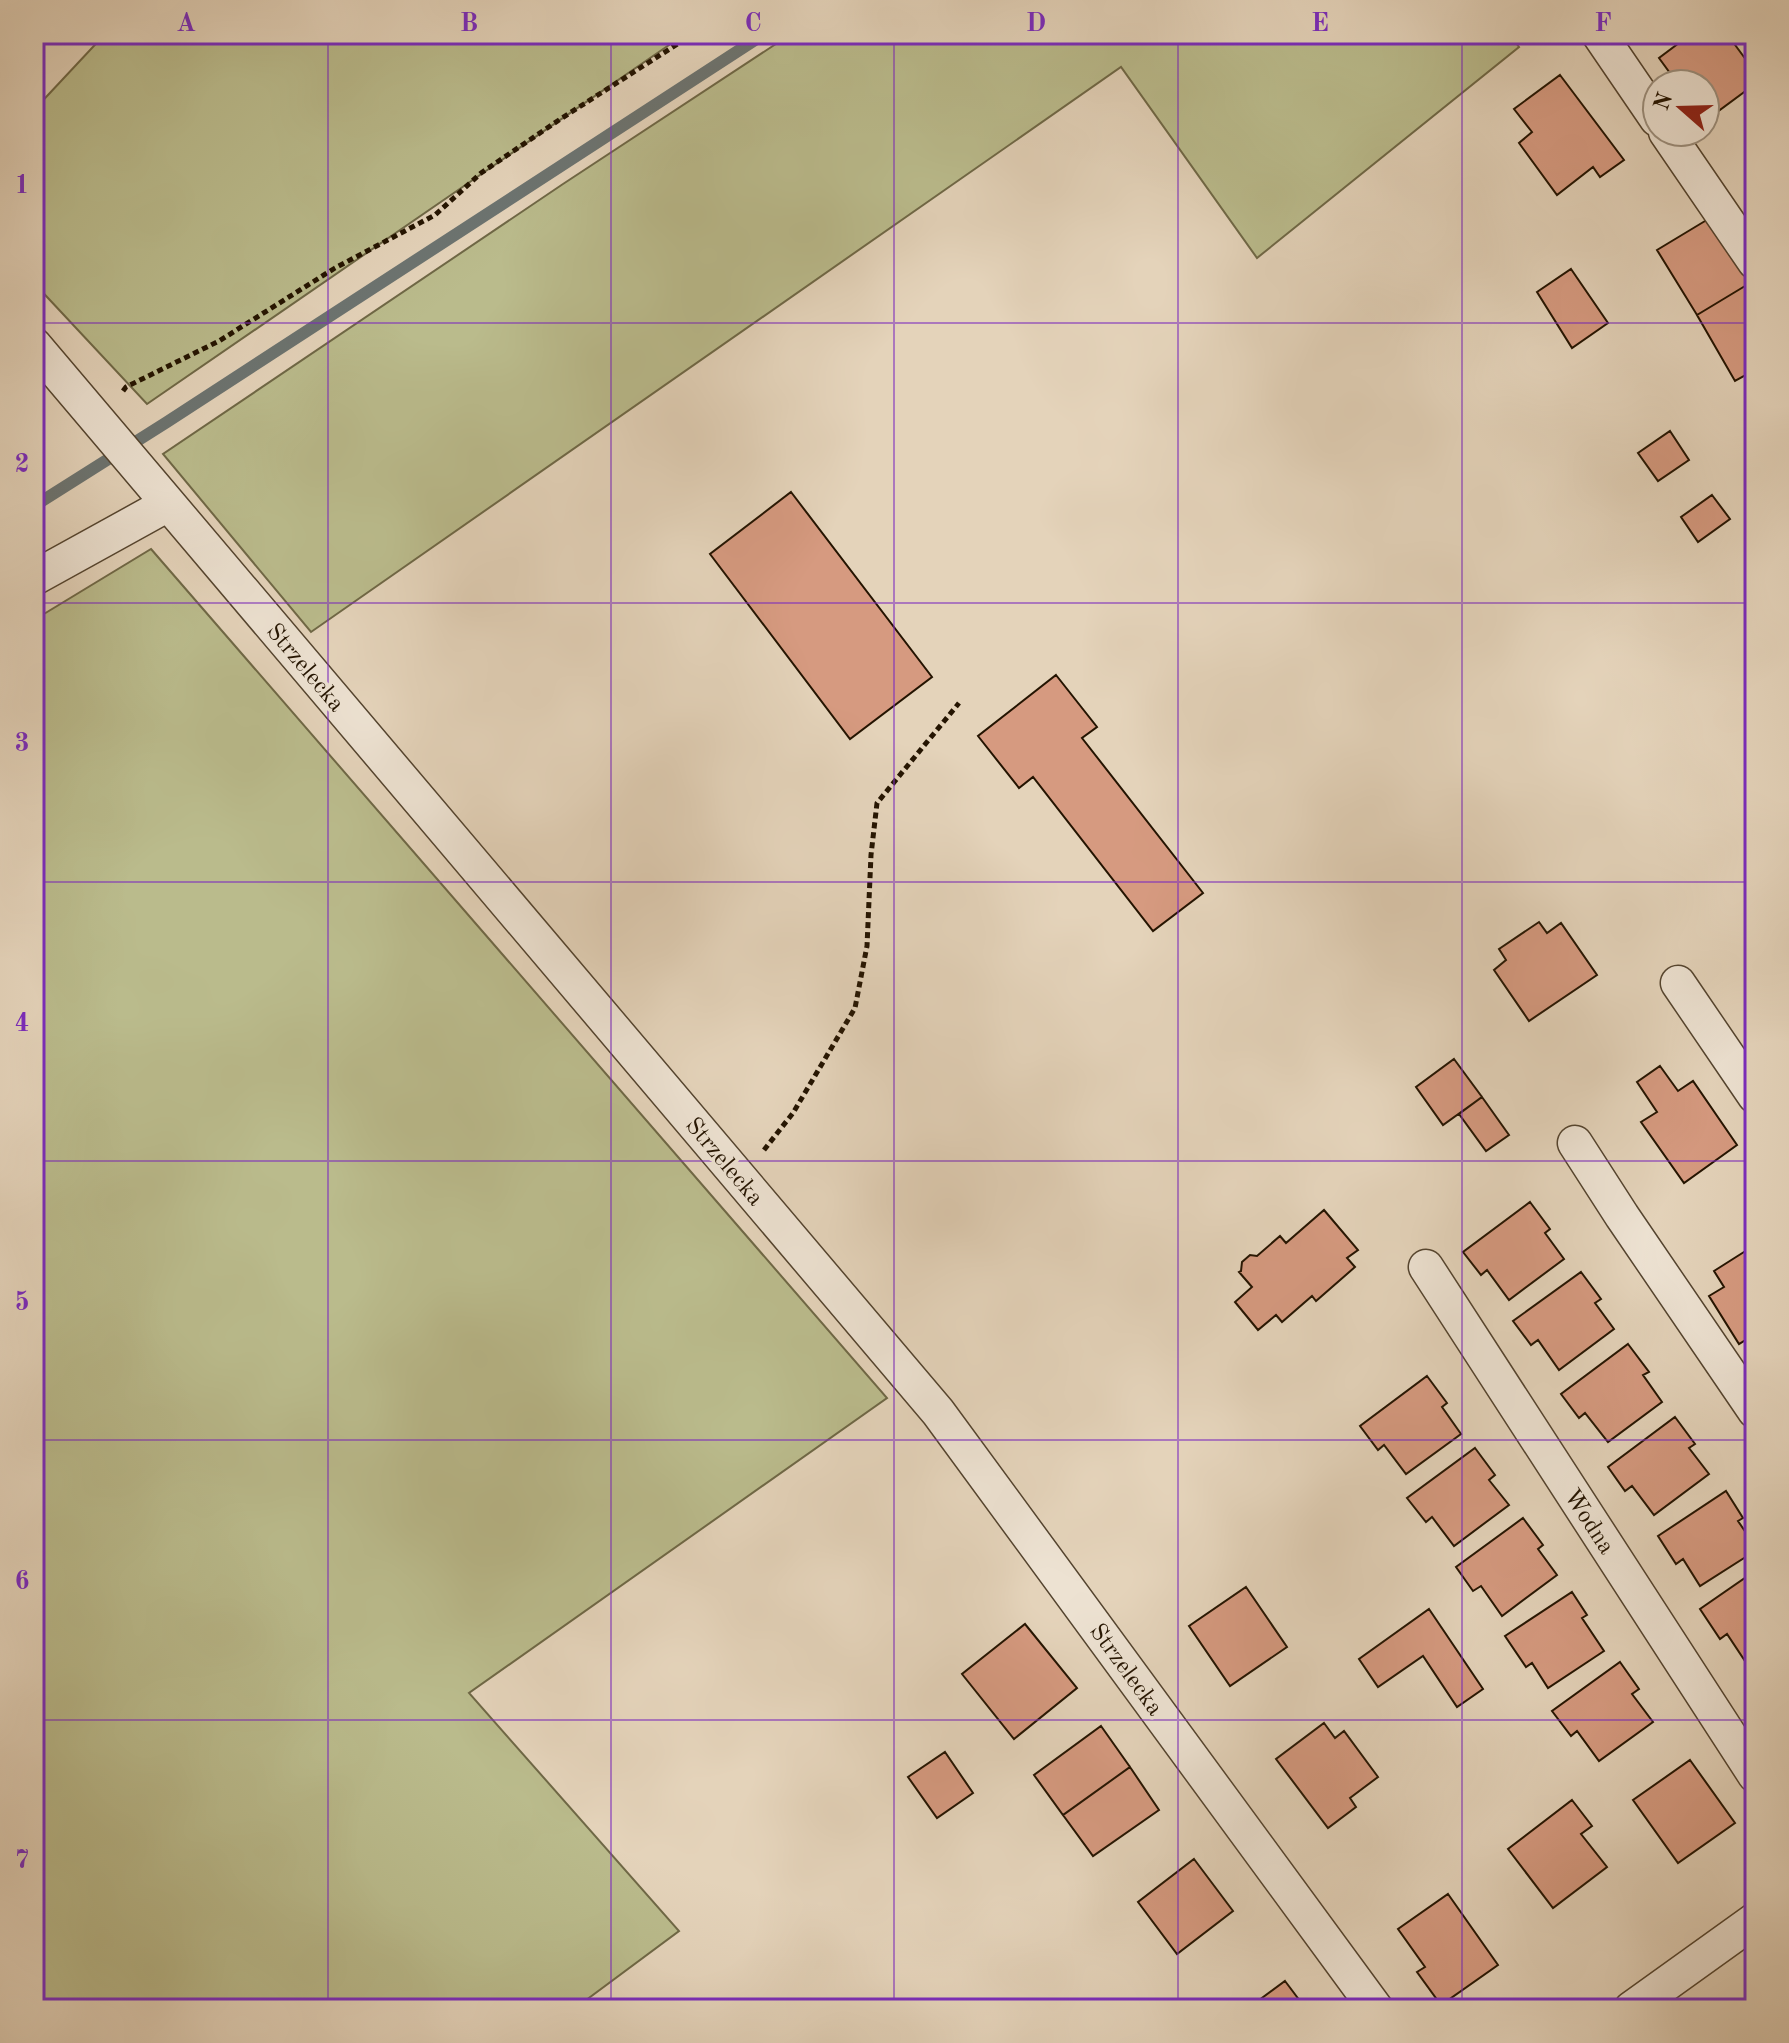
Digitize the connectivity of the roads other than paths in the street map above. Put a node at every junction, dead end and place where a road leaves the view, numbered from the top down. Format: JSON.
{"nodes":[{"id":1,"x":1599,"y":34,"type":"edge"},
{"id":2,"x":1641,"y":96,"type":"edge"},
{"id":3,"x":1677,"y":148,"type":"edge"},
{"id":4,"x":1755,"y":262,"type":"edge"},
{"id":5,"x":34,"y":345,"type":"edge"},
{"id":6,"x":160,"y":494,"type":"junction"},
{"id":7,"x":34,"y":578,"type":"edge"},
{"id":8,"x":1678,"y":983,"type":"dead end"},
{"id":9,"x":1755,"y":1096,"type":"edge"},
{"id":10,"x":1575,"y":1143,"type":"dead end"},
{"id":11,"x":1426,"y":1267,"type":"dead end"},
{"id":12,"x":1755,"y":1411,"type":"edge"},
{"id":13,"x":1755,"y":1775,"type":"edge"},
{"id":14,"x":1755,"y":1920,"type":"edge"},
{"id":15,"x":1376,"y":2009,"type":"edge"},
{"id":16,"x":1631,"y":2009,"type":"edge"}],
"edges":[{"from":1,"to":2,"type":"street"},
{"from":3,"to":4,"type":"street"},
{"from":5,"to":6,"type":"street","name":"Strzelecka"},
{"from":6,"to":7,"type":"street"},
{"from":6,"to":15,"type":"street","name":"Strzelecka"},
{"from":8,"to":9,"type":"street"},
{"from":10,"to":12,"type":"street"},
{"from":11,"to":13,"type":"street","name":"Wodna"},
{"from":14,"to":16,"type":"street"}]}
